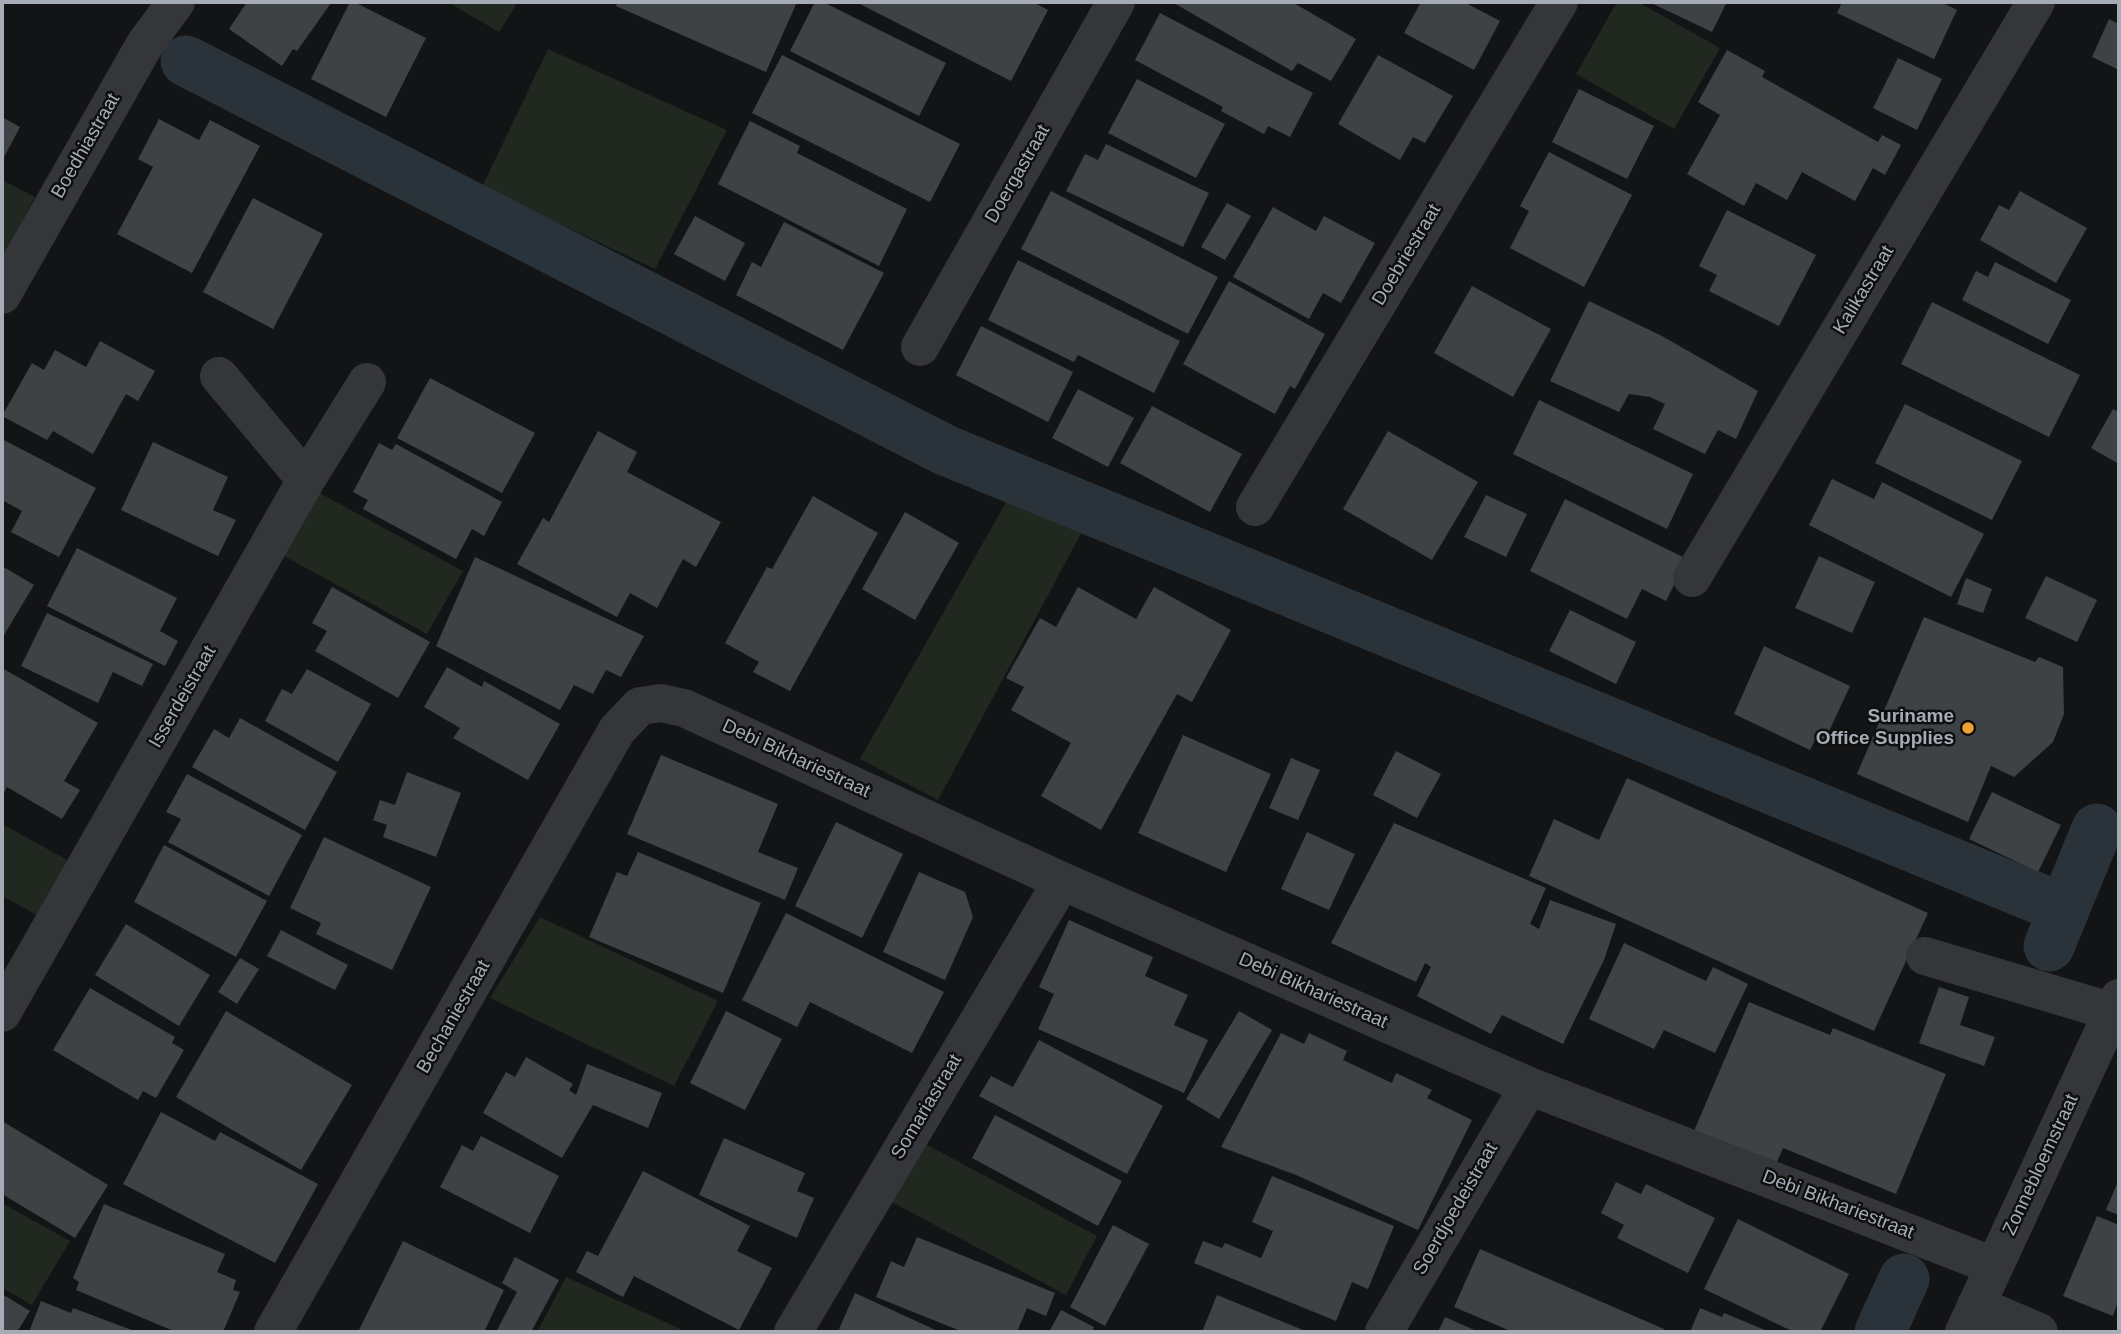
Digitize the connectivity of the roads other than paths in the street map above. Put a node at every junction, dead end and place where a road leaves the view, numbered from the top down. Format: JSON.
{"nodes":[{"id":1,"x":176,"y":2,"type":"edge"},
{"id":2,"x":1116,"y":2,"type":"edge"},
{"id":3,"x":1559,"y":2,"type":"edge"},
{"id":4,"x":2036,"y":2,"type":"edge"},
{"id":5,"x":2,"y":295,"type":"edge"},
{"id":6,"x":920,"y":347,"type":"dead end"},
{"id":7,"x":219,"y":376,"type":"dead end"},
{"id":8,"x":367,"y":383,"type":"dead end"},
{"id":9,"x":306,"y":481,"type":"junction"},
{"id":10,"x":1255,"y":507,"type":"dead end"},
{"id":11,"x":1692,"y":578,"type":"dead end"},
{"id":12,"x":640,"y":706,"type":"joint"},
{"id":13,"x":1062,"y":881,"type":"junction"},
{"id":14,"x":1925,"y":956,"type":"dead end"},
{"id":15,"x":2,"y":1013,"type":"edge"},
{"id":16,"x":2115,"y":1016,"type":"edge"},
{"id":17,"x":1529,"y":1086,"type":"junction"},
{"id":18,"x":1994,"y":1266,"type":"junction"},
{"id":19,"x":1970,"y":1318,"type":"edge"},
{"id":20,"x":274,"y":1332,"type":"edge"},
{"id":21,"x":793,"y":1332,"type":"edge"},
{"id":22,"x":1384,"y":1332,"type":"edge"},
{"id":23,"x":2039,"y":1332,"type":"edge"}],
"edges":[{"from":1,"to":5,"type":"street","name":"Boedhiastraat"},
{"from":2,"to":6,"type":"street","name":"Doergastraat"},
{"from":3,"to":10,"type":"street","name":"Doebriestraat"},
{"from":4,"to":11,"type":"street","name":"Kalikastraat"},
{"from":7,"to":9,"type":"street"},
{"from":8,"to":9,"type":"street","name":"Isserdeistraat"},
{"from":9,"to":15,"type":"street","name":"Isserdeistraat"},
{"from":12,"to":13,"type":"street","name":"Debi Bikhariestraat"},
{"from":12,"to":20,"type":"street","name":"Bechaniestraat"},
{"from":13,"to":17,"type":"street","name":"Debi Bikhariestraat"},
{"from":13,"to":21,"type":"street","name":"Somariastraat"},
{"from":14,"to":16,"type":"street"},
{"from":16,"to":18,"type":"street","name":"Zonnebloemstraat"},
{"from":17,"to":18,"type":"street","name":"Debi Bikhariestraat"},
{"from":17,"to":22,"type":"street","name":"Soerdjoedeistraat"},
{"from":18,"to":19,"type":"street","name":"Zonnebloemstraat"},
{"from":19,"to":23,"type":"street"}]}
